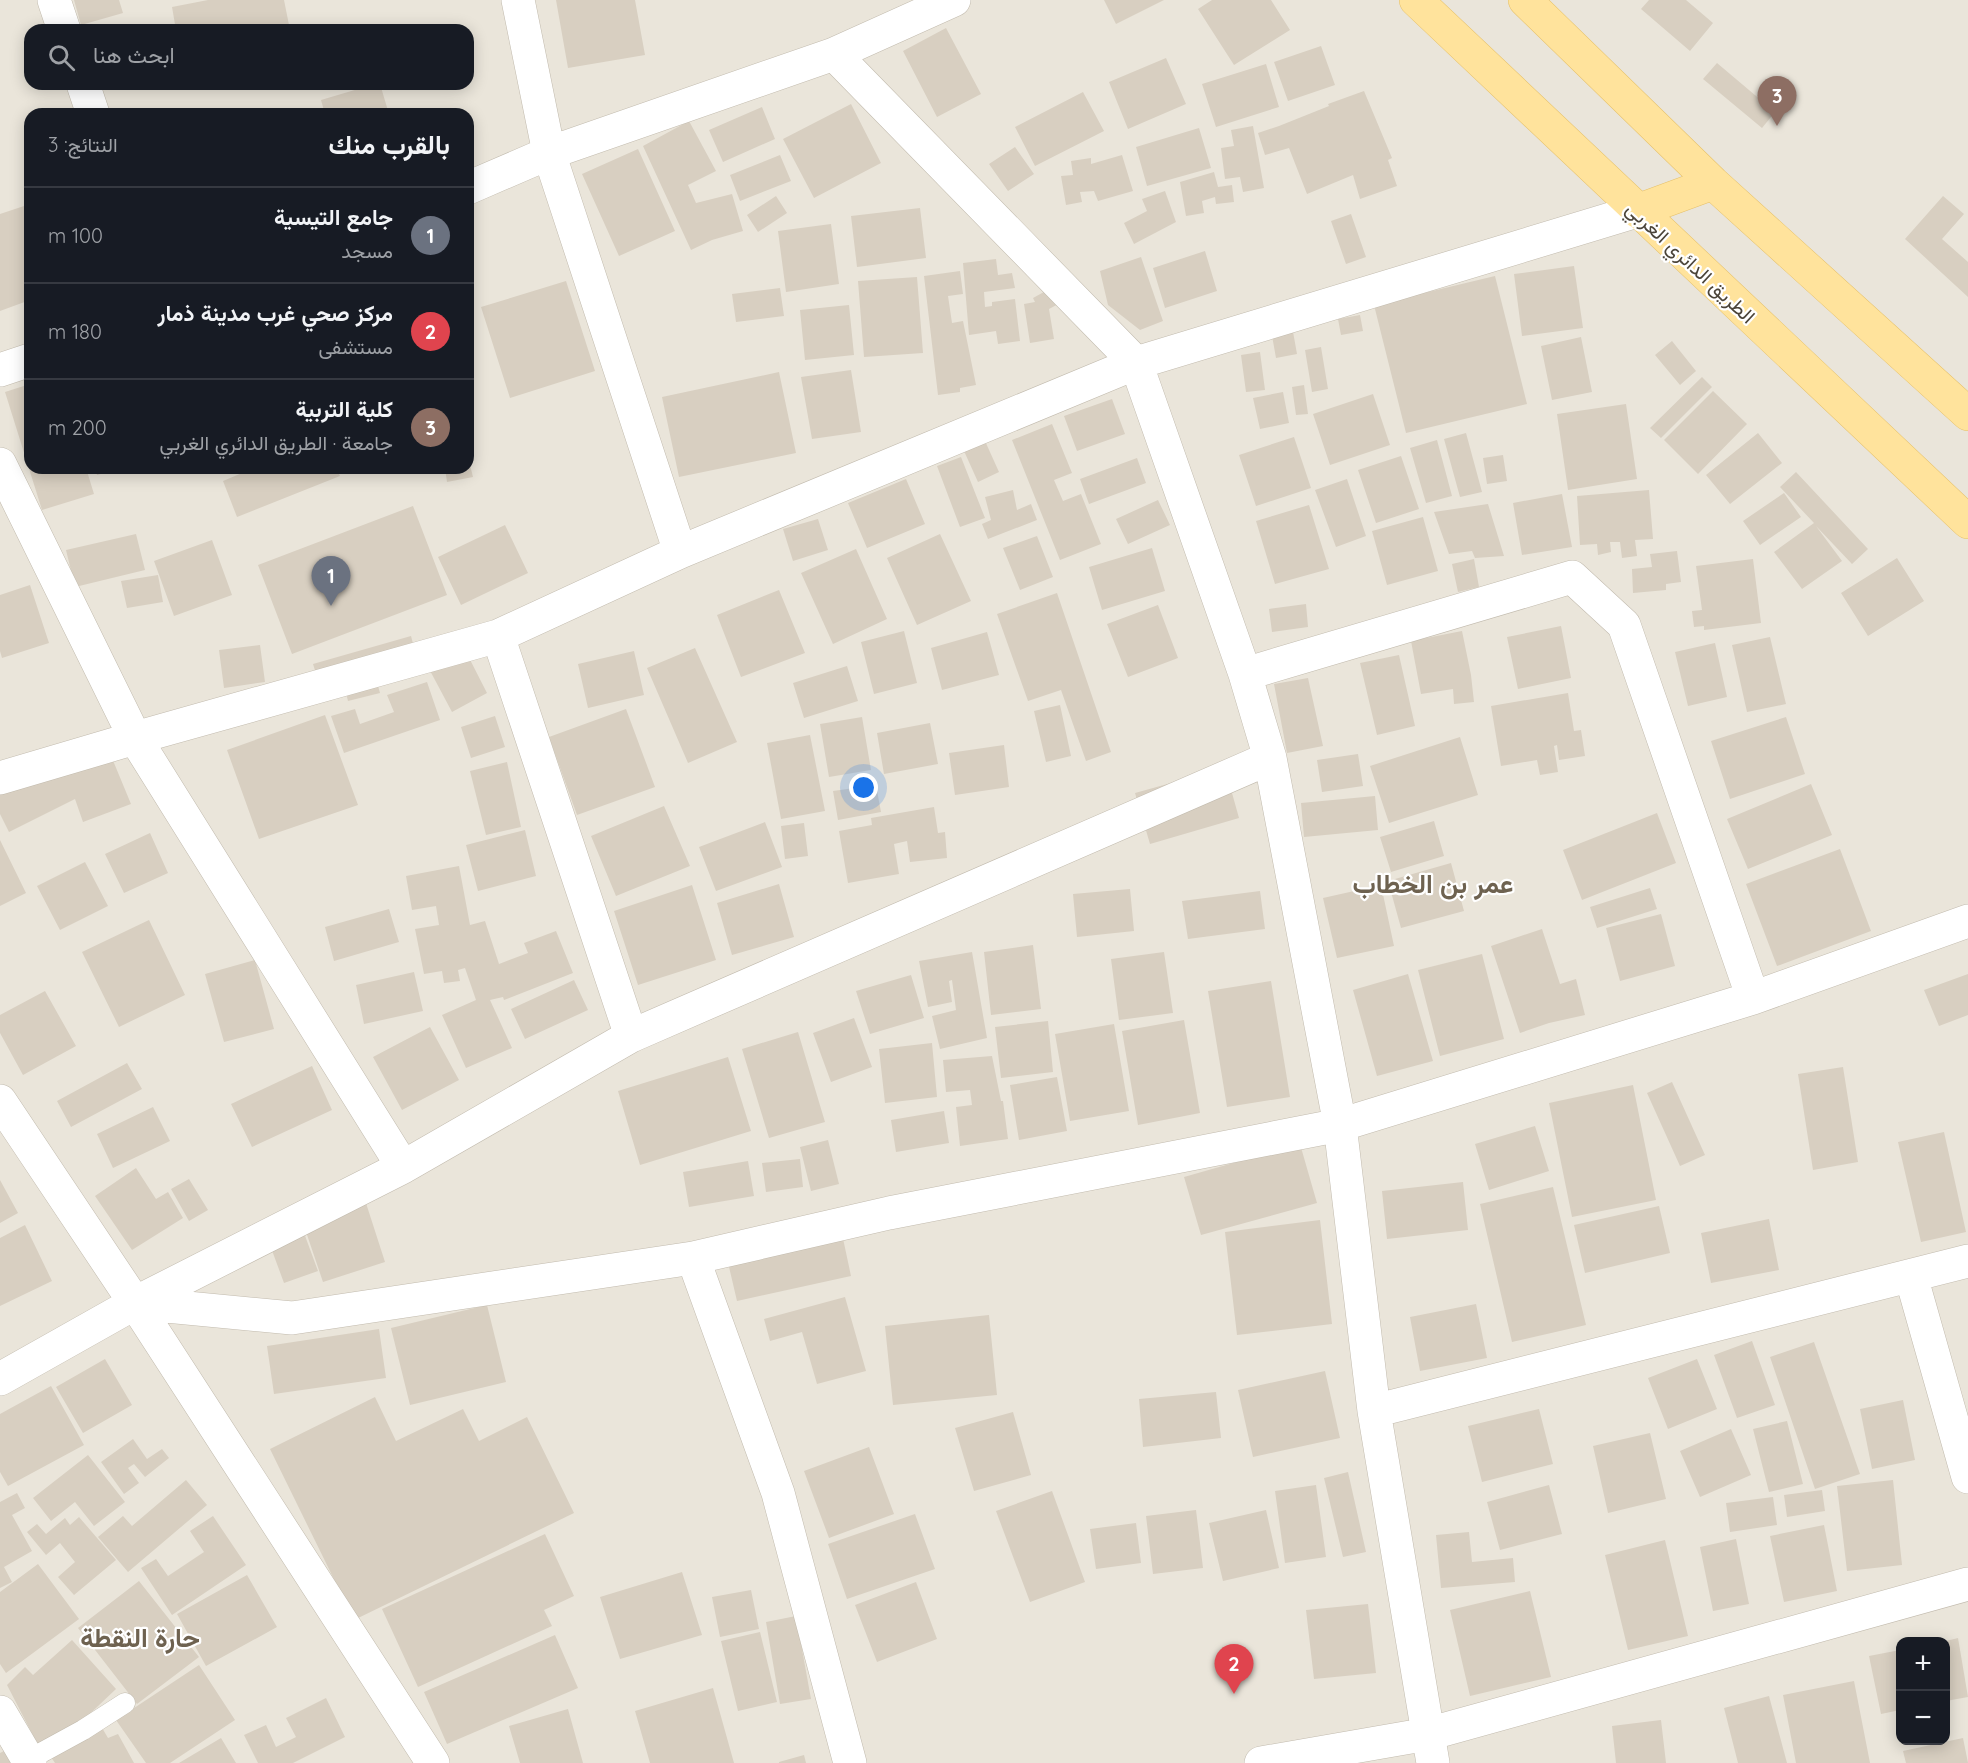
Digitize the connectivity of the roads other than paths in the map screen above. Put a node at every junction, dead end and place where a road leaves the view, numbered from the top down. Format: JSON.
{"nodes":[{"id":1,"x":54,"y":0,"type":"edge"},
{"id":2,"x":518,"y":0,"type":"edge"},
{"id":3,"x":954,"y":0,"type":"edge"},
{"id":4,"x":1416,"y":0,"type":"edge"},
{"id":5,"x":1525,"y":0,"type":"edge"},
{"id":6,"x":62,"y":24,"type":"edge"},
{"id":7,"x":834,"y":54,"type":"junction"},
{"id":8,"x":85,"y":90,"type":"edge"},
{"id":9,"x":91,"y":108,"type":"edge"},
{"id":10,"x":549,"y":153,"type":"junction"},
{"id":11,"x":1713,"y":183,"type":"junction"},
{"id":12,"x":474,"y":185,"type":"edge"},
{"id":13,"x":1637,"y":211,"type":"junction"},
{"id":14,"x":24,"y":362,"type":"edge"},
{"id":15,"x":1136,"y":363,"type":"junction"},
{"id":16,"x":0,"y":370,"type":"edge"},
{"id":17,"x":1968,"y":414,"type":"edge"},
{"id":18,"x":0,"y":464,"type":"edge"},
{"id":19,"x":1968,"y":522,"type":"edge"},
{"id":20,"x":680,"y":552,"type":"junction"},
{"id":21,"x":498,"y":636,"type":"junction"},
{"id":22,"x":1245,"y":674,"type":"junction"},
{"id":23,"x":135,"y":738,"type":"junction"},
{"id":24,"x":1270,"y":759,"type":"junction"},
{"id":25,"x":0,"y":778,"type":"edge"},
{"id":26,"x":1968,"y":921,"type":"edge"},
{"id":27,"x":1753,"y":998,"type":"junction"},
{"id":28,"x":631,"y":1036,"type":"junction"},
{"id":29,"x":0,"y":1101,"type":"edge"},
{"id":30,"x":1340,"y":1125,"type":"junction"},
{"id":31,"x":403,"y":1167,"type":"junction"},
{"id":32,"x":693,"y":1258,"type":"junction"},
{"id":33,"x":1968,"y":1261,"type":"edge"},
{"id":34,"x":1911,"y":1276,"type":"junction"},
{"id":35,"x":135,"y":1303,"type":"junction"},
{"id":36,"x":0,"y":1379,"type":"edge"},
{"id":37,"x":1374,"y":1411,"type":"junction"},
{"id":38,"x":1968,"y":1477,"type":"edge"},
{"id":39,"x":1968,"y":1584,"type":"edge"},
{"id":40,"x":125,"y":1703,"type":"dead end"},
{"id":41,"x":0,"y":1712,"type":"edge"},
{"id":42,"x":1431,"y":1748,"type":"edge"},
{"id":43,"x":29,"y":1761,"type":"edge"},
{"id":44,"x":433,"y":1763,"type":"edge"},
{"id":45,"x":850,"y":1763,"type":"edge"},
{"id":46,"x":1261,"y":1763,"type":"edge"}],
"edges":[{"from":1,"to":6,"type":"street"},
{"from":2,"to":10,"type":"street"},
{"from":3,"to":7,"type":"street"},
{"from":4,"to":13,"type":"main road","name":"الطريق الدائري الغربي"},
{"from":5,"to":11,"type":"main road"},
{"from":7,"to":10,"type":"street"},
{"from":7,"to":15,"type":"street"},
{"from":8,"to":9,"type":"street"},
{"from":10,"to":12,"type":"street"},
{"from":10,"to":20,"type":"street"},
{"from":11,"to":13,"type":"main road"},
{"from":11,"to":17,"type":"main road"},
{"from":13,"to":15,"type":"street"},
{"from":13,"to":19,"type":"main road","name":"الطريق الدائري الغربي"},
{"from":14,"to":16,"type":"street"},
{"from":15,"to":20,"type":"street"},
{"from":15,"to":22,"type":"street"},
{"from":18,"to":23,"type":"street"},
{"from":20,"to":21,"type":"street"},
{"from":21,"to":23,"type":"street"},
{"from":21,"to":28,"type":"street"},
{"from":22,"to":24,"type":"street"},
{"from":22,"to":27,"type":"street"},
{"from":23,"to":25,"type":"street"},
{"from":23,"to":31,"type":"street"},
{"from":24,"to":28,"type":"street"},
{"from":24,"to":30,"type":"street"},
{"from":26,"to":27,"type":"street"},
{"from":27,"to":30,"type":"street"},
{"from":28,"to":31,"type":"street"},
{"from":29,"to":35,"type":"street"},
{"from":30,"to":32,"type":"street"},
{"from":30,"to":37,"type":"street"},
{"from":31,"to":35,"type":"street"},
{"from":32,"to":35,"type":"street"},
{"from":32,"to":45,"type":"street"},
{"from":33,"to":34,"type":"street"},
{"from":34,"to":37,"type":"street"},
{"from":34,"to":38,"type":"street"},
{"from":35,"to":36,"type":"street"},
{"from":35,"to":44,"type":"street"},
{"from":37,"to":42,"type":"street"},
{"from":39,"to":42,"type":"street"},
{"from":40,"to":43,"type":"lane"},
{"from":41,"to":43,"type":"street"},
{"from":42,"to":46,"type":"street"}]}
